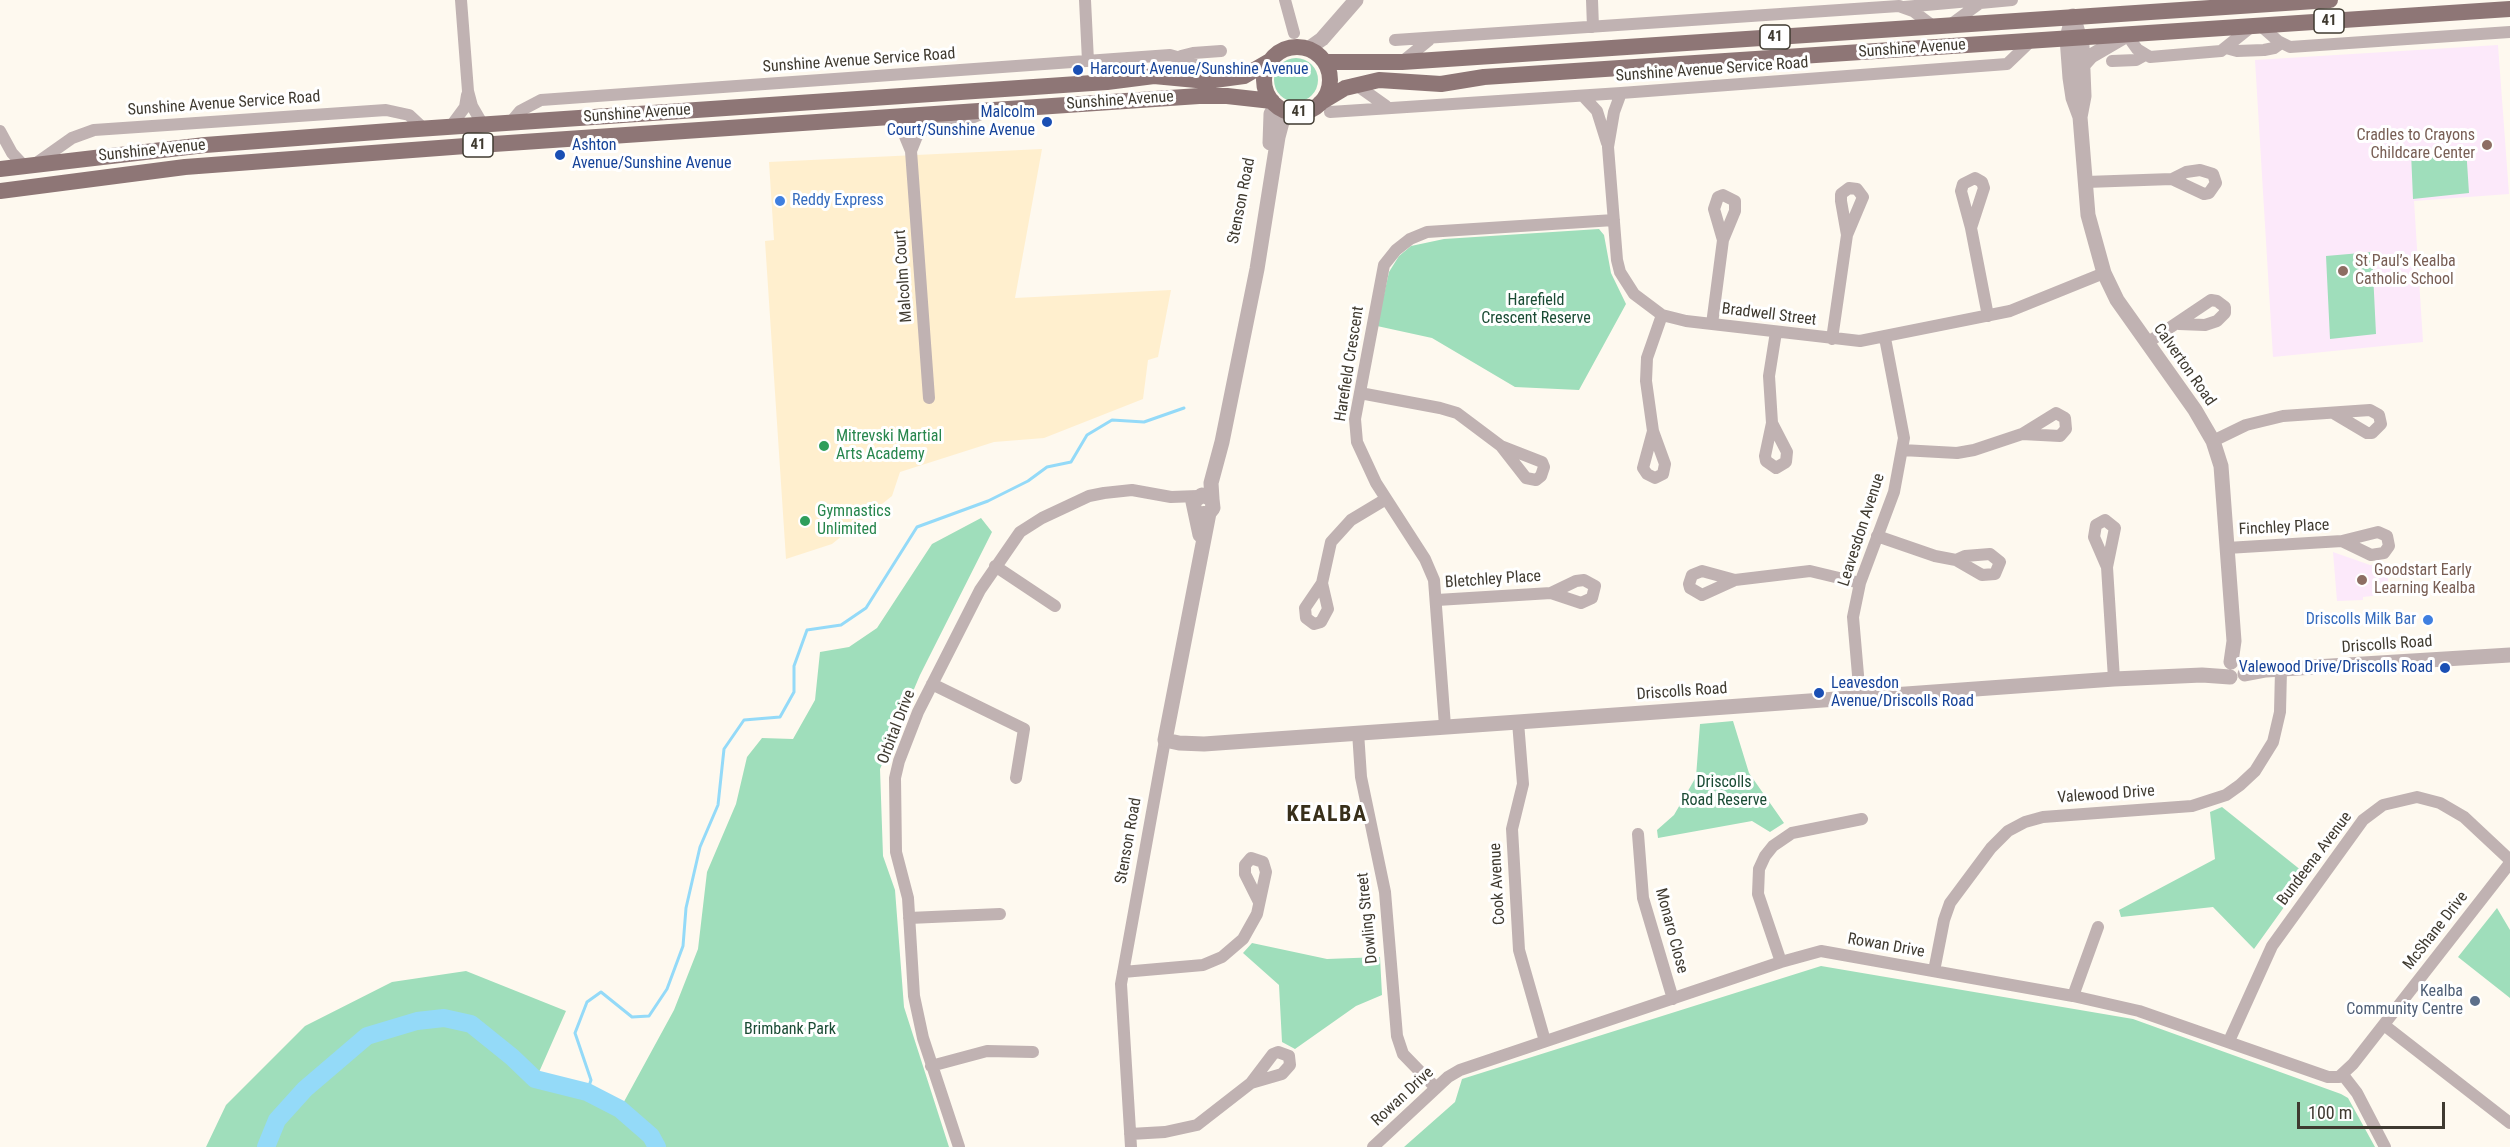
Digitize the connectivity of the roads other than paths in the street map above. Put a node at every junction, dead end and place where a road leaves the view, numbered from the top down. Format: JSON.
{"nodes":[{"id":1,"x":461,"y":0,"type":"edge"},
{"id":2,"x":1084,"y":0,"type":"edge"},
{"id":3,"x":1285,"y":0,"type":"edge"},
{"id":4,"x":1356,"y":0,"type":"edge"},
{"id":5,"x":1592,"y":0,"type":"edge"},
{"id":6,"x":2012,"y":0,"type":"edge"},
{"id":7,"x":2330,"y":0,"type":"edge"},
{"id":8,"x":1977,"y":4,"type":"junction"},
{"id":9,"x":1904,"y":7,"type":"junction"},
{"id":10,"x":2510,"y":9,"type":"edge"},
{"id":11,"x":1343,"y":16,"type":"junction"},
{"id":12,"x":2073,"y":16,"type":"junction"},
{"id":13,"x":1942,"y":26,"type":"junction"},
{"id":14,"x":1593,"y":27,"type":"junction"},
{"id":15,"x":2256,"y":27,"type":"junction"},
{"id":16,"x":2510,"y":32,"type":"edge"},
{"id":17,"x":1294,"y":33,"type":"dead end"},
{"id":18,"x":2127,"y":34,"type":"junction"},
{"id":19,"x":2074,"y":38,"type":"junction"},
{"id":20,"x":1395,"y":40,"type":"dead end"},
{"id":21,"x":1429,"y":40,"type":"junction"},
{"id":22,"x":2031,"y":41,"type":"junction"},
{"id":23,"x":2281,"y":43,"type":"junction"},
{"id":24,"x":2226,"y":48,"type":"junction"},
{"id":25,"x":1308,"y":49,"type":"junction"},
{"id":26,"x":1221,"y":51,"type":"dead end"},
{"id":27,"x":2145,"y":55,"type":"junction"},
{"id":28,"x":1181,"y":56,"type":"junction"},
{"id":29,"x":1324,"y":60,"type":"junction"},
{"id":30,"x":1088,"y":61,"type":"junction"},
{"id":31,"x":1270,"y":61,"type":"junction"},
{"id":32,"x":2112,"y":61,"type":"dead end"},
{"id":33,"x":1402,"y":62,"type":"junction"},
{"id":34,"x":2083,"y":65,"type":"junction"},
{"id":35,"x":1207,"y":81,"type":"junction"},
{"id":36,"x":1355,"y":84,"type":"junction"},
{"id":37,"x":468,"y":91,"type":"junction"},
{"id":38,"x":1621,"y":93,"type":"junction"},
{"id":39,"x":910,"y":96,"type":"junction"},
{"id":40,"x":1583,"y":96,"type":"junction"},
{"id":41,"x":1279,"y":106,"type":"junction"},
{"id":42,"x":1386,"y":106,"type":"junction"},
{"id":43,"x":1325,"y":107,"type":"junction"},
{"id":44,"x":990,"y":111,"type":"junction"},
{"id":45,"x":648,"y":114,"type":"junction"},
{"id":46,"x":2080,"y":117,"type":"junction"},
{"id":47,"x":890,"y":118,"type":"junction"},
{"id":48,"x":510,"y":123,"type":"junction"},
{"id":49,"x":483,"y":125,"type":"junction"},
{"id":50,"x":452,"y":126,"type":"junction"},
{"id":51,"x":748,"y":127,"type":"junction"},
{"id":52,"x":423,"y":128,"type":"junction"},
{"id":53,"x":0,"y":131,"type":"edge"},
{"id":54,"x":361,"y":133,"type":"junction"},
{"id":55,"x":479,"y":145,"type":"junction"},
{"id":56,"x":1608,"y":147,"type":"junction"},
{"id":57,"x":911,"y":151,"type":"junction"},
{"id":58,"x":1,"y":166,"type":"edge"},
{"id":59,"x":28,"y":166,"type":"junction"},
{"id":60,"x":102,"y":176,"type":"junction"},
{"id":61,"x":2172,"y":179,"type":"dead end"},
{"id":62,"x":2086,"y":182,"type":"junction"},
{"id":63,"x":0,"y":191,"type":"edge"},
{"id":64,"x":1614,"y":220,"type":"junction"},
{"id":65,"x":1971,"y":228,"type":"dead end"},
{"id":66,"x":1846,"y":235,"type":"dead end"},
{"id":67,"x":1723,"y":240,"type":"dead end"},
{"id":68,"x":2104,"y":273,"type":"junction"},
{"id":69,"x":1662,"y":315,"type":"junction"},
{"id":70,"x":1988,"y":316,"type":"junction"},
{"id":71,"x":1712,"y":324,"type":"junction"},
{"id":72,"x":2179,"y":324,"type":"dead end"},
{"id":73,"x":1776,"y":332,"type":"junction"},
{"id":74,"x":1885,"y":338,"type":"junction"},
{"id":75,"x":1832,"y":339,"type":"junction"},
{"id":76,"x":2147,"y":344,"type":"junction"},
{"id":77,"x":1360,"y":393,"type":"junction"},
{"id":78,"x":929,"y":398,"type":"dead end"},
{"id":79,"x":2335,"y":414,"type":"dead end"},
{"id":80,"x":1772,"y":423,"type":"dead end"},
{"id":81,"x":1653,"y":431,"type":"dead end"},
{"id":82,"x":2022,"y":434,"type":"dead end"},
{"id":83,"x":2213,"y":441,"type":"junction"},
{"id":84,"x":1501,"y":446,"type":"dead end"},
{"id":85,"x":1902,"y":450,"type":"junction"},
{"id":86,"x":1386,"y":499,"type":"junction"},
{"id":87,"x":1201,"y":504,"type":"junction"},
{"id":88,"x":1877,"y":536,"type":"junction"},
{"id":89,"x":2342,"y":541,"type":"dead end"},
{"id":90,"x":2228,"y":548,"type":"junction"},
{"id":91,"x":1956,"y":560,"type":"dead end"},
{"id":92,"x":995,"y":566,"type":"junction"},
{"id":93,"x":2107,"y":567,"type":"dead end"},
{"id":94,"x":1735,"y":580,"type":"dead end"},
{"id":95,"x":1322,"y":583,"type":"dead end"},
{"id":96,"x":1860,"y":583,"type":"junction"},
{"id":97,"x":1551,"y":593,"type":"dead end"},
{"id":98,"x":1437,"y":600,"type":"junction"},
{"id":99,"x":1055,"y":606,"type":"dead end"},
{"id":100,"x":2510,"y":655,"type":"edge"},
{"id":101,"x":2236,"y":668,"type":"junction"},
{"id":102,"x":2274,"y":670,"type":"junction"},
{"id":103,"x":2114,"y":679,"type":"junction"},
{"id":104,"x":932,"y":684,"type":"junction"},
{"id":105,"x":1860,"y":698,"type":"junction"},
{"id":106,"x":1518,"y":722,"type":"junction"},
{"id":107,"x":1445,"y":726,"type":"junction"},
{"id":108,"x":1358,"y":732,"type":"junction"},
{"id":109,"x":1166,"y":740,"type":"junction"},
{"id":110,"x":1016,"y":778,"type":"dead end"},
{"id":111,"x":1862,"y":819,"type":"dead end"},
{"id":112,"x":1638,"y":834,"type":"dead end"},
{"id":113,"x":2509,"y":865,"type":"edge"},
{"id":114,"x":1258,"y":902,"type":"dead end"},
{"id":115,"x":1000,"y":914,"type":"dead end"},
{"id":116,"x":909,"y":918,"type":"junction"},
{"id":117,"x":2098,"y":927,"type":"dead end"},
{"id":118,"x":1780,"y":962,"type":"junction"},
{"id":119,"x":1934,"y":971,"type":"junction"},
{"id":120,"x":1123,"y":972,"type":"junction"},
{"id":121,"x":2073,"y":996,"type":"junction"},
{"id":122,"x":1673,"y":999,"type":"junction"},
{"id":123,"x":2384,"y":1025,"type":"junction"},
{"id":124,"x":1545,"y":1041,"type":"junction"},
{"id":125,"x":2229,"y":1041,"type":"junction"},
{"id":126,"x":1037,"y":1052,"type":"dead end"},
{"id":127,"x":932,"y":1066,"type":"junction"},
{"id":128,"x":2343,"y":1075,"type":"junction"},
{"id":129,"x":1251,"y":1083,"type":"dead end"},
{"id":130,"x":1436,"y":1088,"type":"junction"},
{"id":131,"x":2510,"y":1123,"type":"edge"},
{"id":132,"x":1131,"y":1141,"type":"edge"},
{"id":133,"x":959,"y":1147,"type":"edge"},
{"id":134,"x":1373,"y":1147,"type":"edge"},
{"id":135,"x":2385,"y":1147,"type":"edge"}],
"edges":[{"from":1,"to":37,"type":"street"},
{"from":2,"to":30,"type":"street"},
{"from":3,"to":17,"type":"street"},
{"from":4,"to":11,"type":"street"},
{"from":5,"to":14,"type":"street"},
{"from":6,"to":8,"type":"street"},
{"from":7,"to":12,"type":"main road","name":"Sunshine Avenue","number":"41"},
{"from":8,"to":9,"type":"street"},
{"from":8,"to":13,"type":"street"},
{"from":9,"to":13,"type":"street"},
{"from":9,"to":14,"type":"street"},
{"from":10,"to":15,"type":"main road","name":"Sunshine Avenue","number":"41"},
{"from":11,"to":25,"type":"street"},
{"from":11,"to":29,"type":"street"},
{"from":12,"to":13,"type":"main road","name":"Sunshine Avenue","number":"41"},
{"from":12,"to":19,"type":"street","name":"Calverton Road"},
{"from":13,"to":33,"type":"main road","name":"Sunshine Avenue","number":"41"},
{"from":14,"to":21,"type":"street"},
{"from":15,"to":18,"type":"main road","name":"Sunshine Avenue","number":"41"},
{"from":15,"to":23,"type":"street"},
{"from":15,"to":24,"type":"street"},
{"from":16,"to":23,"type":"street"},
{"from":18,"to":19,"type":"main road","name":"Sunshine Avenue","number":"41"},
{"from":18,"to":27,"type":"street"},
{"from":18,"to":34,"type":"street"},
{"from":19,"to":22,"type":"main road","name":"Sunshine Avenue","number":"41"},
{"from":19,"to":34,"type":"street","name":"Calverton Road"},
{"from":19,"to":46,"type":"street","name":"Calverton Road"},
{"from":20,"to":21,"type":"street"},
{"from":21,"to":33,"type":"street"},
{"from":22,"to":36,"type":"main road","name":"Sunshine Avenue","number":"41"},
{"from":22,"to":38,"type":"street","name":"Sunshine Avenue Service Road"},
{"from":23,"to":24,"type":"street"},
{"from":24,"to":27,"type":"street"},
{"from":25,"to":29,"type":"main road"},
{"from":25,"to":31,"type":"main road","number":"41"},
{"from":26,"to":28,"type":"street","name":"Sunshine Avenue Service Road"},
{"from":27,"to":32,"type":"street"},
{"from":28,"to":30,"type":"street","name":"Sunshine Avenue Service Road"},
{"from":28,"to":35,"type":"street"},
{"from":29,"to":33,"type":"main road","name":"Sunshine Avenue","number":"41"},
{"from":29,"to":43,"type":"main road","number":"41"},
{"from":30,"to":48,"type":"street","name":"Sunshine Avenue Service Road"},
{"from":31,"to":35,"type":"main road","name":"Sunshine Avenue","number":"41"},
{"from":31,"to":41,"type":"main road","number":"41"},
{"from":34,"to":46,"type":"street","name":"Calverton Road"},
{"from":35,"to":39,"type":"main road","name":"Sunshine Avenue","number":"41"},
{"from":36,"to":42,"type":"street"},
{"from":36,"to":43,"type":"main road","name":"Sunshine Avenue","number":"41"},
{"from":37,"to":49,"type":"street"},
{"from":37,"to":50,"type":"street"},
{"from":38,"to":40,"type":"street","name":"Sunshine Avenue Service Road"},
{"from":38,"to":56,"type":"street","name":"Bradwell Street"},
{"from":39,"to":45,"type":"main road","name":"Sunshine Avenue","number":"41"},
{"from":39,"to":47,"type":"main road"},
{"from":40,"to":42,"type":"street","name":"Sunshine Avenue Service Road"},
{"from":40,"to":56,"type":"street"},
{"from":41,"to":43,"type":"main road","number":"41"},
{"from":41,"to":44,"type":"main road","name":"Sunshine Avenue","number":"41"},
{"from":41,"to":87,"type":"street","name":"Stenson Road"},
{"from":42,"to":43,"type":"street","name":"Sunshine Avenue Service Road"},
{"from":44,"to":47,"type":"main road","name":"Sunshine Avenue","number":"41"},
{"from":44,"to":57,"type":"street"},
{"from":45,"to":48,"type":"main road","name":"Sunshine Avenue","number":"41"},
{"from":45,"to":51,"type":"main road"},
{"from":46,"to":62,"type":"street","name":"Calverton Road"},
{"from":47,"to":51,"type":"main road","name":"Sunshine Avenue","number":"41"},
{"from":47,"to":57,"type":"street","name":"Malcolm Court"},
{"from":48,"to":49,"type":"main road","name":"Sunshine Avenue","number":"41"},
{"from":49,"to":50,"type":"main road","name":"Sunshine Avenue","number":"41"},
{"from":50,"to":52,"type":"main road","name":"Sunshine Avenue","number":"41"},
{"from":51,"to":55,"type":"main road","name":"Sunshine Avenue","number":"41"},
{"from":52,"to":54,"type":"main road","name":"Sunshine Avenue","number":"41"},
{"from":52,"to":59,"type":"street","name":"Sunshine Avenue Service Road"},
{"from":53,"to":59,"type":"street"},
{"from":54,"to":55,"type":"main road"},
{"from":54,"to":59,"type":"main road","name":"Sunshine Avenue","number":"41"},
{"from":55,"to":60,"type":"main road","name":"Sunshine Avenue","number":"41"},
{"from":56,"to":64,"type":"street","name":"Bradwell Street"},
{"from":57,"to":78,"type":"street","name":"Malcolm Court"},
{"from":58,"to":59,"type":"main road","name":"Sunshine Avenue","number":"41"},
{"from":58,"to":60,"type":"main road"},
{"from":60,"to":63,"type":"main road","name":"Sunshine Avenue","number":"41"},
{"from":61,"to":62,"type":"street"},
{"from":62,"to":68,"type":"street","name":"Calverton Road"},
{"from":64,"to":69,"type":"street","name":"Bradwell Street"},
{"from":64,"to":77,"type":"street","name":"Harefield Crescent"},
{"from":65,"to":70,"type":"street"},
{"from":66,"to":75,"type":"street"},
{"from":67,"to":71,"type":"street"},
{"from":68,"to":70,"type":"street","name":"Bradwell Street"},
{"from":68,"to":76,"type":"street","name":"Calverton Road"},
{"from":69,"to":71,"type":"street","name":"Bradwell Street"},
{"from":69,"to":81,"type":"street"},
{"from":70,"to":74,"type":"street","name":"Bradwell Street"},
{"from":71,"to":73,"type":"street","name":"Bradwell Street"},
{"from":72,"to":76,"type":"street"},
{"from":73,"to":75,"type":"street","name":"Bradwell Street"},
{"from":73,"to":80,"type":"street"},
{"from":74,"to":75,"type":"street","name":"Bradwell Street"},
{"from":74,"to":85,"type":"street","name":"Leavesdon Avenue"},
{"from":76,"to":83,"type":"street","name":"Calverton Road"},
{"from":77,"to":84,"type":"street"},
{"from":77,"to":86,"type":"street","name":"Harefield Crescent"},
{"from":79,"to":83,"type":"street"},
{"from":82,"to":85,"type":"street"},
{"from":83,"to":90,"type":"street","name":"Calverton Road"},
{"from":85,"to":88,"type":"street","name":"Leavesdon Avenue"},
{"from":86,"to":95,"type":"street"},
{"from":86,"to":98,"type":"street","name":"Harefield Crescent"},
{"from":87,"to":92,"type":"street","name":"Orbital Drive"},
{"from":87,"to":109,"type":"street","name":"Stenson Road"},
{"from":88,"to":91,"type":"street"},
{"from":88,"to":96,"type":"street","name":"Leavesdon Avenue"},
{"from":89,"to":90,"type":"street","name":"Finchley Place"},
{"from":90,"to":101,"type":"street","name":"Calverton Road"},
{"from":92,"to":99,"type":"street"},
{"from":92,"to":104,"type":"street","name":"Orbital Drive"},
{"from":93,"to":103,"type":"street"},
{"from":94,"to":96,"type":"street"},
{"from":96,"to":105,"type":"street","name":"Leavesdon Avenue"},
{"from":97,"to":98,"type":"street","name":"Bletchley Place"},
{"from":98,"to":107,"type":"street","name":"Harefield Crescent"},
{"from":100,"to":102,"type":"street","name":"Driscolls Road"},
{"from":101,"to":102,"type":"street","name":"Driscolls Road"},
{"from":101,"to":103,"type":"street","name":"Driscolls Road"},
{"from":102,"to":119,"type":"street","name":"Valewood Drive"},
{"from":103,"to":105,"type":"street","name":"Driscolls Road"},
{"from":104,"to":110,"type":"street"},
{"from":104,"to":116,"type":"street","name":"Orbital Drive"},
{"from":105,"to":106,"type":"street","name":"Driscolls Road"},
{"from":106,"to":107,"type":"street","name":"Driscolls Road"},
{"from":106,"to":124,"type":"street","name":"Cook Avenue"},
{"from":107,"to":108,"type":"street","name":"Driscolls Road"},
{"from":108,"to":109,"type":"street","name":"Driscolls Road"},
{"from":108,"to":130,"type":"street","name":"Dowling Street"},
{"from":109,"to":120,"type":"street","name":"Stenson Road"},
{"from":111,"to":118,"type":"street"},
{"from":112,"to":122,"type":"street","name":"Monaro Close"},
{"from":113,"to":123,"type":"street","name":"McShane Drive"},
{"from":113,"to":125,"type":"street","name":"Bundeena Avenue"},
{"from":114,"to":120,"type":"street"},
{"from":115,"to":116,"type":"street"},
{"from":116,"to":127,"type":"street","name":"Orbital Drive"},
{"from":117,"to":121,"type":"street"},
{"from":118,"to":119,"type":"street","name":"Rowan Drive"},
{"from":118,"to":122,"type":"street","name":"Rowan Drive"},
{"from":119,"to":121,"type":"street","name":"Rowan Drive"},
{"from":120,"to":132,"type":"street","name":"Stenson Road"},
{"from":121,"to":125,"type":"street","name":"Rowan Drive"},
{"from":122,"to":124,"type":"street","name":"Rowan Drive"},
{"from":123,"to":128,"type":"street","name":"McShane Drive"},
{"from":123,"to":131,"type":"street"},
{"from":124,"to":130,"type":"street","name":"Rowan Drive"},
{"from":125,"to":128,"type":"street","name":"Rowan Drive"},
{"from":126,"to":127,"type":"street"},
{"from":127,"to":133,"type":"street","name":"Orbital Drive"},
{"from":128,"to":135,"type":"street"},
{"from":129,"to":132,"type":"street"},
{"from":130,"to":134,"type":"street","name":"Rowan Drive"}]}
